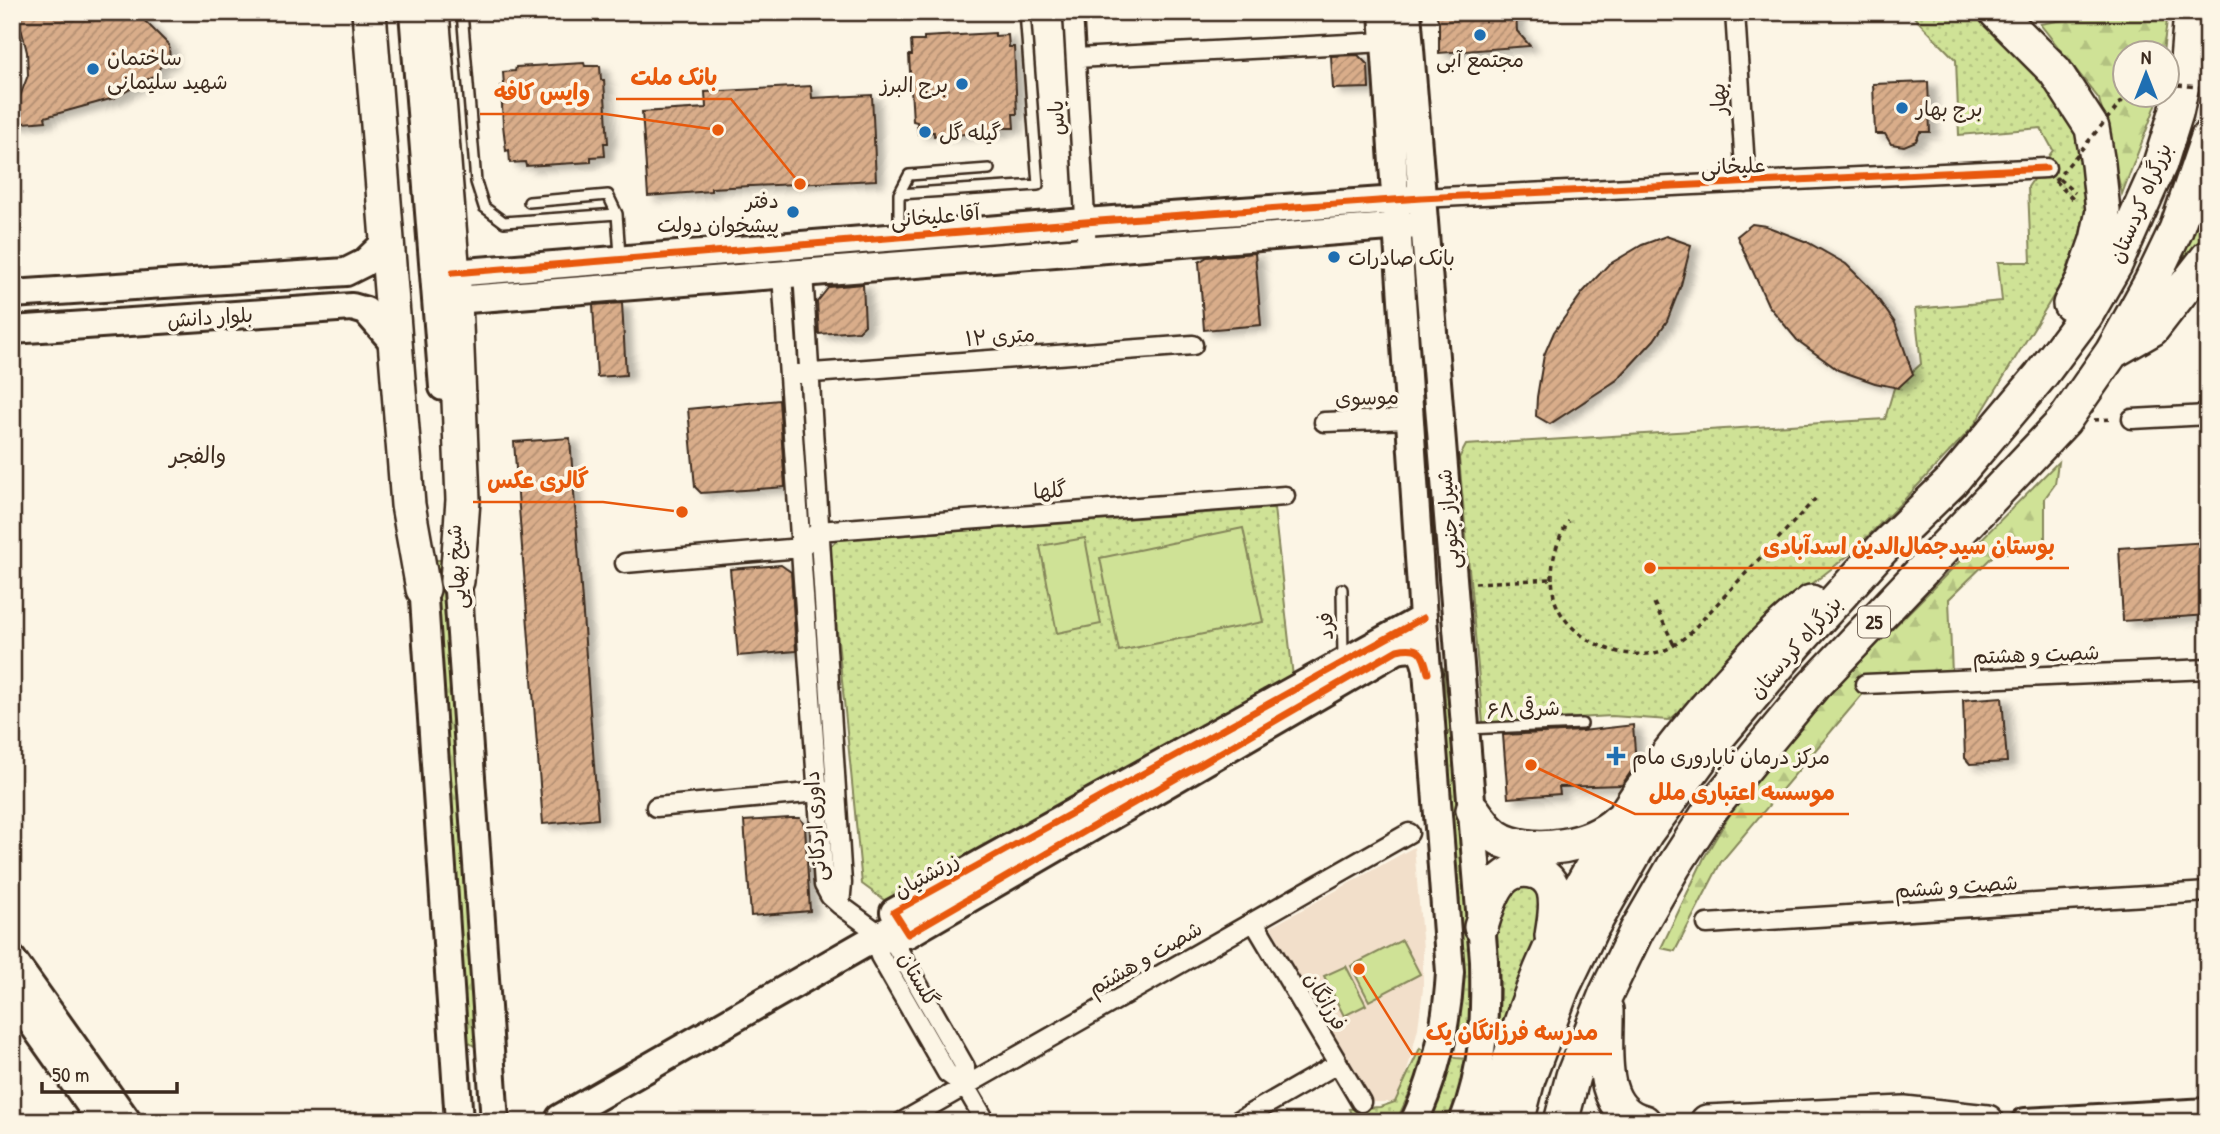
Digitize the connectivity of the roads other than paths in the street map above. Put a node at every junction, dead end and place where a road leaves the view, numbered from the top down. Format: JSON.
{"nodes":[{"id":1,"x":369,"y":12,"type":"edge"},
{"id":2,"x":384,"y":12,"type":"edge"},
{"id":3,"x":413,"y":12,"type":"edge"},
{"id":4,"x":432,"y":12,"type":"edge"},
{"id":5,"x":462,"y":12,"type":"edge"},
{"id":6,"x":1025,"y":12,"type":"edge"},
{"id":7,"x":1073,"y":12,"type":"edge"},
{"id":8,"x":1383,"y":12,"type":"edge"},
{"id":9,"x":1407,"y":12,"type":"edge"},
{"id":10,"x":1735,"y":12,"type":"edge"},
{"id":11,"x":1997,"y":12,"type":"edge"},
{"id":12,"x":2191,"y":12,"type":"edge"},
{"id":13,"x":1386,"y":42,"type":"junction"},
{"id":14,"x":1076,"y":58,"type":"junction"},
{"id":15,"x":2208,"y":137,"type":"edge"},
{"id":16,"x":989,"y":169,"type":"dead end"},
{"id":17,"x":2051,"y":174,"type":"road end"},
{"id":18,"x":1746,"y":183,"type":"junction"},
{"id":19,"x":899,"y":194,"type":"junction"},
{"id":20,"x":1408,"y":199,"type":"junction"},
{"id":21,"x":529,"y":202,"type":"dead end"},
{"id":22,"x":617,"y":214,"type":"junction"},
{"id":23,"x":1085,"y":222,"type":"junction"},
{"id":24,"x":1411,"y":226,"type":"junction"},
{"id":25,"x":899,"y":237,"type":"junction"},
{"id":26,"x":388,"y":240,"type":"junction"},
{"id":27,"x":790,"y":245,"type":"junction"},
{"id":28,"x":1087,"y":251,"type":"junction"},
{"id":29,"x":2208,"y":257,"type":"edge"},
{"id":30,"x":621,"y":259,"type":"junction"},
{"id":31,"x":582,"y":262,"type":"junction"},
{"id":32,"x":322,"y":273,"type":"junction"},
{"id":33,"x":792,"y":274,"type":"junction"},
{"id":34,"x":454,"y":286,"type":"junction"},
{"id":35,"x":583,"y":290,"type":"junction"},
{"id":36,"x":12,"y":294,"type":"edge"},
{"id":37,"x":328,"y":309,"type":"junction"},
{"id":38,"x":12,"y":330,"type":"edge"},
{"id":39,"x":400,"y":337,"type":"junction"},
{"id":40,"x":1193,"y":345,"type":"dead end"},
{"id":41,"x":2112,"y":352,"type":"junction"},
{"id":42,"x":810,"y":374,"type":"junction"},
{"id":43,"x":789,"y":375,"type":"junction"},
{"id":44,"x":2041,"y":375,"type":"junction"},
{"id":45,"x":2208,"y":415,"type":"edge"},
{"id":46,"x":1411,"y":419,"type":"junction"},
{"id":47,"x":2132,"y":419,"type":"dead end"},
{"id":48,"x":1324,"y":422,"type":"dead end"},
{"id":49,"x":1286,"y":496,"type":"dead end"},
{"id":50,"x":818,"y":531,"type":"junction"},
{"id":51,"x":801,"y":548,"type":"junction"},
{"id":52,"x":1883,"y":548,"type":"junction"},
{"id":53,"x":625,"y":563,"type":"dead end"},
{"id":54,"x":457,"y":581,"type":"junction"},
{"id":55,"x":423,"y":589,"type":"joint"},
{"id":56,"x":1342,"y":589,"type":"dead end"},
{"id":57,"x":1423,"y":618,"type":"junction"},
{"id":58,"x":1343,"y":663,"type":"junction"},
{"id":59,"x":2208,"y":669,"type":"edge"},
{"id":60,"x":1428,"y":673,"type":"junction"},
{"id":61,"x":1865,"y":684,"type":"dead end"},
{"id":62,"x":1582,"y":723,"type":"dead end"},
{"id":63,"x":1465,"y":729,"type":"junction"},
{"id":64,"x":826,"y":791,"type":"junction"},
{"id":65,"x":656,"y":807,"type":"dead end"},
{"id":66,"x":1473,"y":810,"type":"junction"},
{"id":67,"x":1620,"y":819,"type":"junction"},
{"id":68,"x":1409,"y":834,"type":"dead end"},
{"id":69,"x":2208,"y":892,"type":"edge"},
{"id":70,"x":1254,"y":922,"type":"junction"},
{"id":71,"x":1707,"y":924,"type":"dead end"},
{"id":72,"x":1481,"y":927,"type":"junction"},
{"id":73,"x":889,"y":928,"type":"junction"},
{"id":74,"x":1551,"y":943,"type":"junction"},
{"id":75,"x":12,"y":960,"type":"edge"},
{"id":76,"x":1606,"y":994,"type":"junction"},
{"id":77,"x":12,"y":995,"type":"edge"},
{"id":78,"x":1447,"y":1020,"type":"junction"},
{"id":79,"x":1485,"y":1027,"type":"junction"},
{"id":80,"x":1337,"y":1064,"type":"junction"},
{"id":81,"x":490,"y":1067,"type":"junction"},
{"id":82,"x":454,"y":1070,"type":"junction"},
{"id":83,"x":965,"y":1086,"type":"junction"},
{"id":84,"x":1360,"y":1102,"type":"dead end"},
{"id":85,"x":2208,"y":1112,"type":"edge"},
{"id":86,"x":560,"y":1118,"type":"dead end"},
{"id":87,"x":103,"y":1122,"type":"edge"},
{"id":88,"x":128,"y":1122,"type":"edge"},
{"id":89,"x":458,"y":1122,"type":"edge"},
{"id":90,"x":495,"y":1122,"type":"edge"},
{"id":91,"x":902,"y":1122,"type":"edge"},
{"id":92,"x":986,"y":1122,"type":"edge"},
{"id":93,"x":1236,"y":1122,"type":"edge"},
{"id":94,"x":1414,"y":1122,"type":"edge"},
{"id":95,"x":1463,"y":1122,"type":"edge"},
{"id":96,"x":1495,"y":1122,"type":"edge"},
{"id":97,"x":1517,"y":1122,"type":"edge"},
{"id":98,"x":1561,"y":1122,"type":"edge"},
{"id":99,"x":1583,"y":1122,"type":"edge"},
{"id":100,"x":1644,"y":1122,"type":"edge"},
{"id":101,"x":1707,"y":1122,"type":"edge"},
{"id":102,"x":1987,"y":1122,"type":"edge"},
{"id":103,"x":2025,"y":1122,"type":"edge"}],
"edges":[{"from":1,"to":26,"type":"highway"},
{"from":2,"to":39,"type":"main road"},
{"from":3,"to":54,"type":"main road","name":"شیخ بهایی"},
{"from":4,"to":34,"type":"highway"},
{"from":5,"to":22,"type":"lane"},
{"from":6,"to":19,"type":"lane"},
{"from":7,"to":14,"type":"street","name":"یاس"},
{"from":8,"to":13,"type":"main road","name":"شیراز جنوبی"},
{"from":9,"to":20,"type":"main road","name":"شیراز جنوبی"},
{"from":10,"to":18,"type":"street","name":"بهار"},
{"from":11,"to":44,"type":"highway"},
{"from":12,"to":44,"type":"highway","name":"بزرگراه کردستان","number":"25"},
{"from":13,"to":14,"type":"street"},
{"from":13,"to":20,"type":"main road","name":"شیراز جنوبی"},
{"from":14,"to":23,"type":"street","name":"یاس"},
{"from":15,"to":41,"type":"highway","name":"بزرگراه کردستان","number":"25"},
{"from":16,"to":19,"type":"lane"},
{"from":17,"to":18,"type":"street","name":"علیخانی"},
{"from":18,"to":20,"type":"street","name":"علیخانی"},
{"from":19,"to":25,"type":"lane"},
{"from":20,"to":23,"type":"main road","name":"آقا علیخانی"},
{"from":20,"to":24,"type":"main road","name":"شیراز جنوبی"},
{"from":21,"to":22,"type":"lane"},
{"from":22,"to":30,"type":"lane"},
{"from":23,"to":25,"type":"main road","name":"آقا علیخانی"},
{"from":23,"to":28,"type":"street","name":"یاس"},
{"from":24,"to":28,"type":"main road"},
{"from":24,"to":46,"type":"main road","name":"شیراز جنوبی"},
{"from":24,"to":63,"type":"main road","name":"شیراز جنوبی"},
{"from":25,"to":27,"type":"main road","name":"آقا علیخانی"},
{"from":26,"to":32,"type":"main road","name":"بلوار دانش"},
{"from":26,"to":39,"type":"highway"},
{"from":27,"to":30,"type":"main road","name":"آقا علیخانی"},
{"from":27,"to":33,"type":"main road"},
{"from":28,"to":33,"type":"main road"},
{"from":29,"to":41,"type":"highway"},
{"from":30,"to":31,"type":"main road","name":"آقا علیخانی"},
{"from":31,"to":34,"type":"main road","name":"آقا علیخانی"},
{"from":31,"to":35,"type":"main road"},
{"from":32,"to":36,"type":"main road","name":"بلوار دانش"},
{"from":32,"to":37,"type":"main road"},
{"from":33,"to":35,"type":"main road"},
{"from":33,"to":42,"type":"street","name":"داوری اردکانی"},
{"from":33,"to":43,"type":"street","name":"داوری اردکانی"},
{"from":34,"to":35,"type":"main road"},
{"from":34,"to":54,"type":"highway"},
{"from":37,"to":38,"type":"main road","name":"بلوار دانش"},
{"from":37,"to":39,"type":"main road","name":"بلوار دانش"},
{"from":39,"to":55,"type":"highway"},
{"from":40,"to":42,"type":"street","name":"۱۲ متری"},
{"from":41,"to":76,"type":"highway","name":"بزرگراه کردستان","number":"25"},
{"from":42,"to":43,"type":"street","name":"۱۲ متری"},
{"from":42,"to":50,"type":"street","name":"داوری اردکانی"},
{"from":43,"to":51,"type":"street","name":"داوری اردکانی"},
{"from":44,"to":52,"type":"highway","name":"بزرگراه کردستان","number":"25"},
{"from":45,"to":47,"type":"street"},
{"from":46,"to":48,"type":"street","name":"موسوی"},
{"from":46,"to":57,"type":"main road","name":"شیراز جنوبی"},
{"from":49,"to":50,"type":"street","name":"گلها"},
{"from":50,"to":51,"type":"street"},
{"from":50,"to":64,"type":"street","name":"داوری اردکانی"},
{"from":51,"to":53,"type":"street"},
{"from":51,"to":64,"type":"street","name":"داوری اردکانی"},
{"from":52,"to":67,"type":"highway"},
{"from":52,"to":97,"type":"highway","name":"بزرگراه کردستان","number":"25"},
{"from":54,"to":81,"type":"main road","name":"شیخ بهایی"},
{"from":55,"to":82,"type":"main road","name":"شیخ بهایی"},
{"from":56,"to":58,"type":"lane","name":"فرد"},
{"from":57,"to":58,"type":"main road","name":"زرتشتیان"},
{"from":57,"to":60,"type":"main road","name":"شیراز جنوبی"},
{"from":58,"to":73,"type":"main road","name":"زرتشتیان"},
{"from":59,"to":61,"type":"street","name":"شصت و هشتم"},
{"from":60,"to":73,"type":"main road","name":"زرتشتیان"},
{"from":60,"to":78,"type":"main road","name":"شیراز جنوبی"},
{"from":62,"to":63,"type":"lane","name":"۶۸ شرقی"},
{"from":63,"to":66,"type":"main road","name":"شیراز جنوبی"},
{"from":64,"to":65,"type":"street"},
{"from":64,"to":73,"type":"street","name":"داوری اردکانی"},
{"from":66,"to":67,"type":"highway"},
{"from":66,"to":72,"type":"main road","name":"شیراز جنوبی"},
{"from":67,"to":74,"type":"highway"},
{"from":68,"to":70,"type":"street","name":"شصت و هشتم"},
{"from":69,"to":71,"type":"street","name":"شصت و ششم"},
{"from":70,"to":80,"type":"street","name":"فرزانگان"},
{"from":70,"to":83,"type":"street","name":"شصت و هشتم"},
{"from":72,"to":74,"type":"highway"},
{"from":72,"to":79,"type":"main road","name":"شیراز جنوبی"},
{"from":73,"to":83,"type":"street","name":"گلستان"},
{"from":73,"to":86,"type":"main road","name":"زرتشتیان"},
{"from":74,"to":96,"type":"highway"},
{"from":75,"to":88,"type":"main road"},
{"from":76,"to":98,"type":"highway","name":"بزرگراه کردستان","number":"25"},
{"from":76,"to":99,"type":"highway"},
{"from":76,"to":100,"type":"highway"},
{"from":77,"to":87,"type":"main road"},
{"from":78,"to":79,"type":"main road"},
{"from":78,"to":94,"type":"main road","name":"شیراز جنوبی"},
{"from":79,"to":95,"type":"main road","name":"شیراز جنوبی"},
{"from":80,"to":84,"type":"street","name":"فرزانگان"},
{"from":80,"to":93,"type":"street"},
{"from":81,"to":82,"type":"main road"},
{"from":81,"to":90,"type":"main road","name":"شیخ بهایی"},
{"from":82,"to":89,"type":"main road","name":"شیخ بهایی"},
{"from":83,"to":91,"type":"street","name":"شصت و هشتم"},
{"from":83,"to":92,"type":"street","name":"گلستان"},
{"from":85,"to":103,"type":"main road"},
{"from":101,"to":102,"type":"highway"}]}
